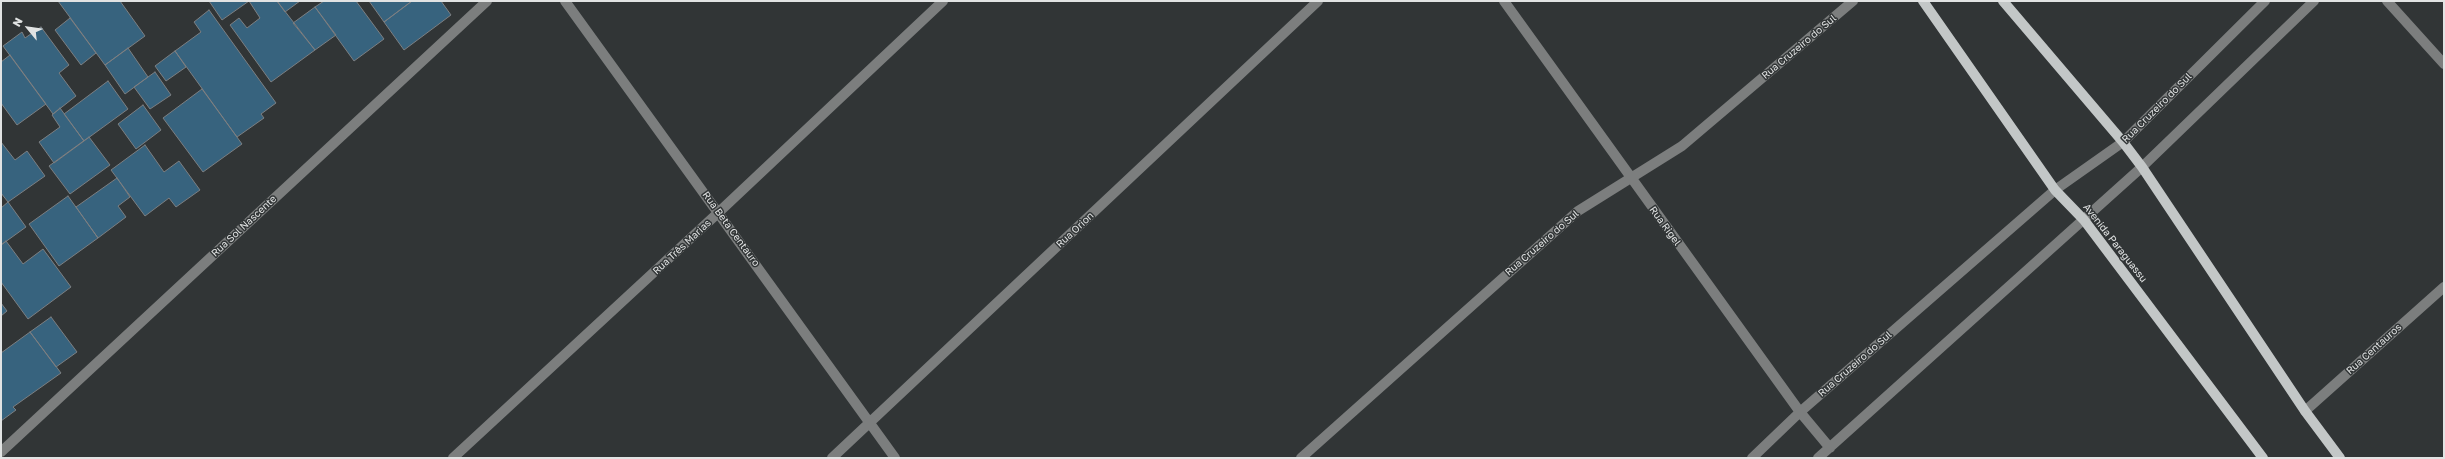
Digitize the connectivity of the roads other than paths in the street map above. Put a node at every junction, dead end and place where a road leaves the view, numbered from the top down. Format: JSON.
{"nodes":[{"id":1,"x":487,"y":1,"type":"edge"},
{"id":2,"x":565,"y":1,"type":"edge"},
{"id":3,"x":943,"y":1,"type":"edge"},
{"id":4,"x":1318,"y":1,"type":"edge"},
{"id":5,"x":1504,"y":1,"type":"edge"},
{"id":6,"x":1853,"y":1,"type":"edge"},
{"id":7,"x":1923,"y":1,"type":"edge"},
{"id":8,"x":2003,"y":1,"type":"edge"},
{"id":9,"x":2265,"y":1,"type":"edge"},
{"id":10,"x":2314,"y":1,"type":"edge"},
{"id":11,"x":2387,"y":1,"type":"edge"},
{"id":12,"x":2444,"y":64,"type":"edge"},
{"id":13,"x":2123,"y":142,"type":"junction"},
{"id":14,"x":2142,"y":167,"type":"junction"},
{"id":15,"x":1630,"y":179,"type":"junction"},
{"id":16,"x":2055,"y":190,"type":"junction"},
{"id":17,"x":719,"y":212,"type":"junction"},
{"id":18,"x":2084,"y":220,"type":"junction"},
{"id":19,"x":2444,"y":287,"type":"edge"},
{"id":20,"x":2305,"y":411,"type":"junction"},
{"id":21,"x":1800,"y":412,"type":"junction"},
{"id":22,"x":870,"y":422,"type":"junction"},
{"id":23,"x":1830,"y":448,"type":"junction"},
{"id":24,"x":1,"y":452,"type":"edge"},
{"id":25,"x":453,"y":458,"type":"edge"},
{"id":26,"x":832,"y":458,"type":"edge"},
{"id":27,"x":895,"y":458,"type":"edge"},
{"id":28,"x":1301,"y":458,"type":"edge"},
{"id":29,"x":1752,"y":458,"type":"edge"},
{"id":30,"x":1818,"y":458,"type":"edge"},
{"id":31,"x":2263,"y":458,"type":"edge"},
{"id":32,"x":2340,"y":458,"type":"edge"}],
"edges":[{"from":1,"to":24,"type":"street","name":"Rua Sol Nascente"},
{"from":2,"to":17,"type":"street","name":"Rua Beta Centauro"},
{"from":3,"to":17,"type":"street","name":"Rua Três Marias"},
{"from":4,"to":22,"type":"street","name":"Rua Orion"},
{"from":5,"to":15,"type":"street","name":"Rua Rigel"},
{"from":6,"to":15,"type":"street","name":"Rua Cruzeiro do Sul"},
{"from":7,"to":16,"type":"main road","name":"Avenida Paraguassu"},
{"from":8,"to":13,"type":"main road"},
{"from":9,"to":13,"type":"street","name":"Rua Cruzeiro do Sul"},
{"from":10,"to":14,"type":"street"},
{"from":11,"to":12,"type":"street"},
{"from":13,"to":14,"type":"main road"},
{"from":13,"to":16,"type":"street","name":"Rua Cruzeiro do Sul"},
{"from":14,"to":18,"type":"street"},
{"from":14,"to":20,"type":"main road"},
{"from":15,"to":21,"type":"street","name":"Rua Rigel"},
{"from":15,"to":28,"type":"street","name":"Rua Cruzeiro do Sul"},
{"from":16,"to":18,"type":"main road","name":"Avenida Paraguassu"},
{"from":16,"to":21,"type":"street","name":"Rua Cruzeiro do Sul"},
{"from":17,"to":22,"type":"street","name":"Rua Beta Centauro"},
{"from":17,"to":25,"type":"street","name":"Rua Três Marias"},
{"from":18,"to":23,"type":"street"},
{"from":18,"to":31,"type":"main road","name":"Avenida Paraguassu"},
{"from":19,"to":20,"type":"street","name":"Rua Centauros"},
{"from":20,"to":32,"type":"main road"},
{"from":21,"to":23,"type":"street","name":"Rua Rigel"},
{"from":21,"to":29,"type":"street","name":"Rua Cruzeiro do Sul"},
{"from":22,"to":26,"type":"street","name":"Rua Orion"},
{"from":22,"to":27,"type":"street","name":"Rua Beta Centauro"},
{"from":23,"to":30,"type":"street"}]}
